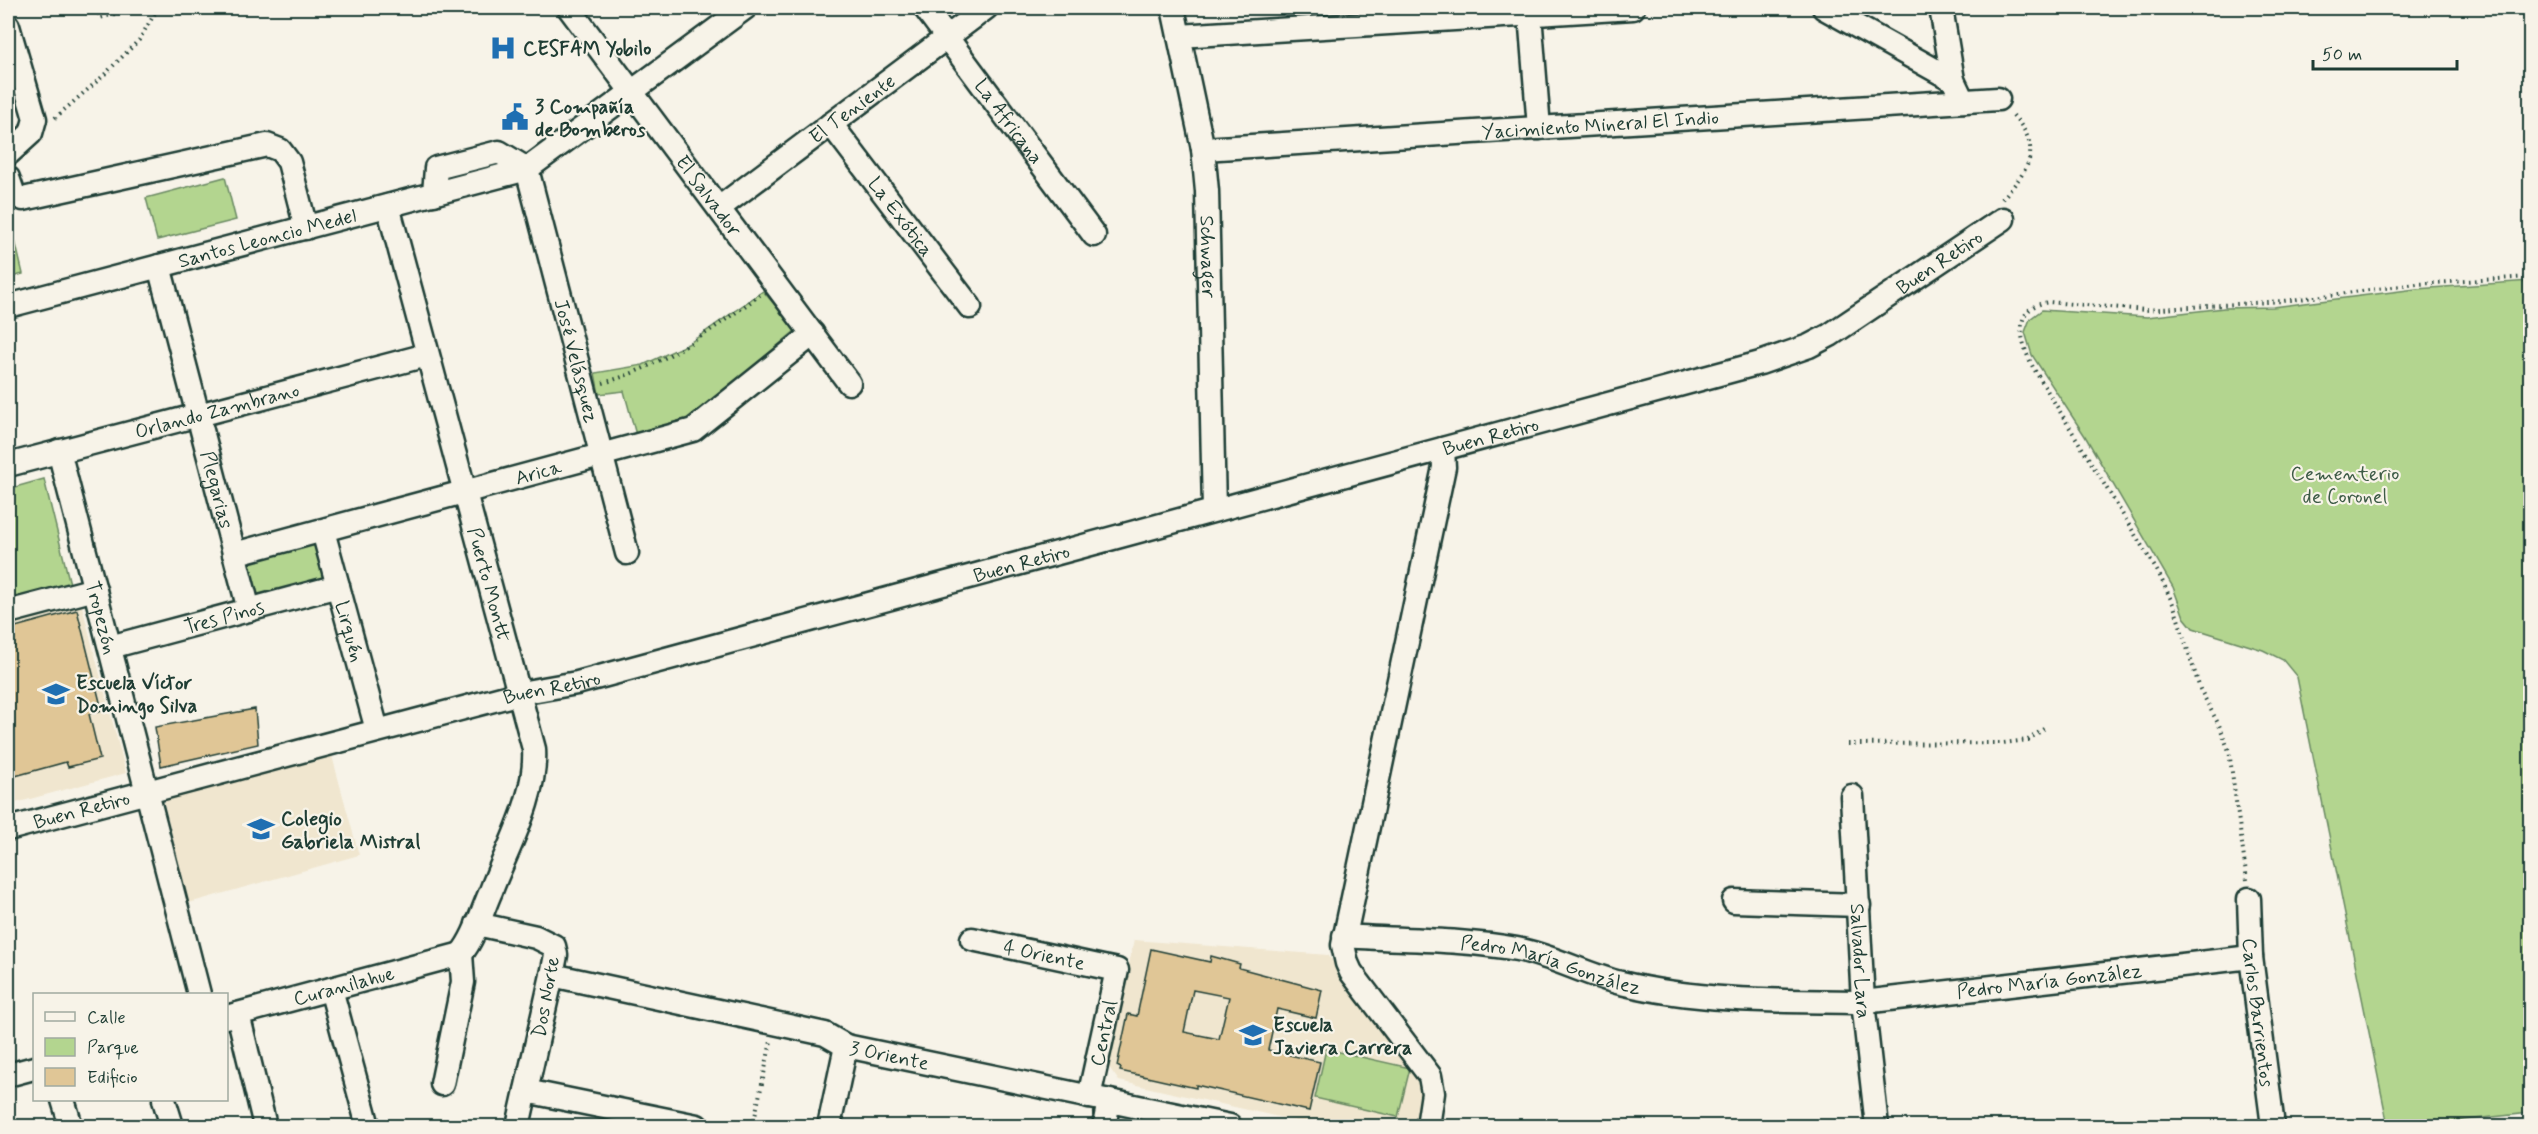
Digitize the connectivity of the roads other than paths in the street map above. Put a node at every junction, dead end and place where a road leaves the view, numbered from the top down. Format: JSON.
{"nodes":[{"id":1,"x":569,"y":8,"type":"edge"},
{"id":2,"x":745,"y":8,"type":"edge"},
{"id":3,"x":925,"y":8,"type":"edge"},
{"id":4,"x":986,"y":8,"type":"edge"},
{"id":5,"x":1173,"y":8,"type":"edge"},
{"id":6,"x":1633,"y":8,"type":"edge"},
{"id":7,"x":1824,"y":8,"type":"edge"},
{"id":8,"x":1941,"y":8,"type":"edge"},
{"id":9,"x":1443,"y":13,"type":"edge"},
{"id":10,"x":1530,"y":14,"type":"junction"},
{"id":11,"x":8,"y":26,"type":"edge"},
{"id":12,"x":1179,"y":36,"type":"junction"},
{"id":13,"x":947,"y":37,"type":"junction"},
{"id":14,"x":1953,"y":80,"type":"junction"},
{"id":15,"x":632,"y":92,"type":"junction"},
{"id":16,"x":1998,"y":99,"type":"road end"},
{"id":17,"x":1963,"y":101,"type":"junction"},
{"id":18,"x":831,"y":124,"type":"junction"},
{"id":19,"x":1539,"y":128,"type":"junction"},
{"id":20,"x":1203,"y":149,"type":"junction"},
{"id":21,"x":8,"y":154,"type":"edge"},
{"id":22,"x":527,"y":169,"type":"junction"},
{"id":23,"x":8,"y":178,"type":"edge"},
{"id":24,"x":388,"y":206,"type":"junction"},
{"id":25,"x":719,"y":208,"type":"junction"},
{"id":26,"x":2002,"y":209,"type":"road end"},
{"id":27,"x":306,"y":228,"type":"junction"},
{"id":28,"x":1094,"y":235,"type":"dead end"},
{"id":29,"x":159,"y":266,"type":"junction"},
{"id":30,"x":8,"y":306,"type":"edge"},
{"id":31,"x":970,"y":307,"type":"dead end"},
{"id":32,"x":813,"y":334,"type":"junction"},
{"id":33,"x":428,"y":354,"type":"junction"},
{"id":34,"x":849,"y":383,"type":"dead end"},
{"id":35,"x":198,"y":415,"type":"junction"},
{"id":36,"x":1443,"y":449,"type":"junction"},
{"id":37,"x":59,"y":451,"type":"junction"},
{"id":38,"x":602,"y":456,"type":"junction"},
{"id":39,"x":8,"y":465,"type":"edge"},
{"id":40,"x":464,"y":493,"type":"junction"},
{"id":41,"x":1214,"y":510,"type":"junction"},
{"id":42,"x":323,"y":531,"type":"junction"},
{"id":43,"x":627,"y":553,"type":"dead end"},
{"id":44,"x":234,"y":554,"type":"junction"},
{"id":45,"x":338,"y":586,"type":"junction"},
{"id":46,"x":95,"y":589,"type":"junction"},
{"id":47,"x":249,"y":610,"type":"junction"},
{"id":48,"x":8,"y":612,"type":"edge"},
{"id":49,"x":110,"y":646,"type":"junction"},
{"id":50,"x":520,"y":693,"type":"junction"},
{"id":51,"x":377,"y":730,"type":"junction"},
{"id":52,"x":147,"y":791,"type":"junction"},
{"id":53,"x":1852,"y":796,"type":"dead end"},
{"id":54,"x":8,"y":829,"type":"edge"},
{"id":55,"x":2249,"y":899,"type":"road end"},
{"id":56,"x":1734,"y":902,"type":"dead end"},
{"id":57,"x":1859,"y":905,"type":"junction"},
{"id":58,"x":477,"y":924,"type":"junction"},
{"id":59,"x":1344,"y":936,"type":"junction"},
{"id":60,"x":972,"y":939,"type":"dead end"},
{"id":61,"x":461,"y":954,"type":"junction"},
{"id":62,"x":2251,"y":957,"type":"junction"},
{"id":63,"x":1116,"y":970,"type":"joint"},
{"id":64,"x":552,"y":975,"type":"junction"},
{"id":65,"x":331,"y":989,"type":"junction"},
{"id":66,"x":199,"y":993,"type":"edge"},
{"id":67,"x":1863,"y":1002,"type":"junction"},
{"id":68,"x":232,"y":1016,"type":"edge"},
{"id":69,"x":846,"y":1046,"type":"junction"},
{"id":70,"x":33,"y":1068,"type":"edge"},
{"id":71,"x":8,"y":1076,"type":"edge"},
{"id":72,"x":442,"y":1084,"type":"dead end"},
{"id":73,"x":526,"y":1091,"type":"junction"},
{"id":74,"x":1099,"y":1099,"type":"junction"},
{"id":75,"x":63,"y":1101,"type":"edge"},
{"id":76,"x":164,"y":1101,"type":"edge"},
{"id":77,"x":70,"y":1126,"type":"edge"},
{"id":78,"x":171,"y":1126,"type":"edge"},
{"id":79,"x":265,"y":1126,"type":"edge"},
{"id":80,"x":368,"y":1126,"type":"edge"},
{"id":81,"x":518,"y":1126,"type":"edge"},
{"id":82,"x":696,"y":1126,"type":"edge"},
{"id":83,"x":829,"y":1126,"type":"edge"},
{"id":84,"x":1104,"y":1126,"type":"edge"},
{"id":85,"x":1230,"y":1126,"type":"edge"},
{"id":86,"x":1428,"y":1126,"type":"edge"},
{"id":87,"x":1877,"y":1126,"type":"edge"},
{"id":88,"x":2274,"y":1126,"type":"edge"}],
"edges":[{"from":1,"to":15,"type":"street","name":"El Salvador"},
{"from":2,"to":15,"type":"street"},
{"from":3,"to":13,"type":"street","name":"La Africana"},
{"from":4,"to":13,"type":"street","name":"El Teniente"},
{"from":5,"to":12,"type":"street","name":"Schwager"},
{"from":6,"to":10,"type":"street"},
{"from":7,"to":14,"type":"street"},
{"from":8,"to":14,"type":"street"},
{"from":9,"to":10,"type":"street"},
{"from":9,"to":12,"type":"street"},
{"from":10,"to":19,"type":"street"},
{"from":11,"to":21,"type":"street"},
{"from":12,"to":20,"type":"street","name":"Schwager"},
{"from":13,"to":18,"type":"street","name":"El Teniente"},
{"from":13,"to":28,"type":"street","name":"La Africana"},
{"from":14,"to":17,"type":"street"},
{"from":15,"to":22,"type":"street"},
{"from":15,"to":25,"type":"street","name":"El Salvador"},
{"from":16,"to":17,"type":"street","name":"Yacimiento Mineral El Indio"},
{"from":17,"to":19,"type":"street","name":"Yacimiento Mineral El Indio"},
{"from":18,"to":25,"type":"street","name":"El Teniente"},
{"from":18,"to":31,"type":"street","name":"La Exótica"},
{"from":19,"to":20,"type":"street","name":"Yacimiento Mineral El Indio"},
{"from":20,"to":41,"type":"street","name":"Schwager"},
{"from":22,"to":24,"type":"street","name":"Santos Leoncio Medel"},
{"from":22,"to":38,"type":"street","name":"José Velásquez"},
{"from":23,"to":27,"type":"street"},
{"from":24,"to":27,"type":"street","name":"Santos Leoncio Medel"},
{"from":24,"to":33,"type":"street","name":"Puerto Montt"},
{"from":25,"to":32,"type":"street","name":"El Salvador"},
{"from":26,"to":36,"type":"street","name":"Buen Retiro"},
{"from":27,"to":29,"type":"street","name":"Santos Leoncio Medel"},
{"from":29,"to":30,"type":"street","name":"Santos Leoncio Medel"},
{"from":29,"to":35,"type":"street","name":"Plegarias"},
{"from":32,"to":34,"type":"street","name":"El Salvador"},
{"from":32,"to":38,"type":"street","name":"Arica"},
{"from":33,"to":35,"type":"street","name":"Orlando Zambrano"},
{"from":33,"to":40,"type":"street","name":"Puerto Montt"},
{"from":35,"to":37,"type":"street","name":"Orlando Zambrano"},
{"from":35,"to":44,"type":"street","name":"Plegarias"},
{"from":36,"to":41,"type":"street","name":"Buen Retiro"},
{"from":36,"to":59,"type":"street"},
{"from":37,"to":39,"type":"street","name":"Orlando Zambrano"},
{"from":37,"to":46,"type":"street","name":"Tropezón"},
{"from":38,"to":40,"type":"street","name":"Arica"},
{"from":38,"to":43,"type":"street","name":"José Velásquez"},
{"from":40,"to":42,"type":"street","name":"Arica"},
{"from":40,"to":50,"type":"street","name":"Puerto Montt"},
{"from":41,"to":50,"type":"street","name":"Buen Retiro"},
{"from":42,"to":44,"type":"street","name":"Arica"},
{"from":42,"to":45,"type":"street","name":"Lirquén"},
{"from":44,"to":47,"type":"street","name":"Plegarias"},
{"from":45,"to":47,"type":"street","name":"Tres Pinos"},
{"from":45,"to":51,"type":"street","name":"Lirquén"},
{"from":46,"to":48,"type":"street"},
{"from":46,"to":49,"type":"street","name":"Tropezón"},
{"from":47,"to":49,"type":"street","name":"Tres Pinos"},
{"from":49,"to":52,"type":"street","name":"Tropezón"},
{"from":50,"to":51,"type":"street","name":"Buen Retiro"},
{"from":50,"to":58,"type":"street","name":"Puerto Montt"},
{"from":51,"to":52,"type":"street","name":"Buen Retiro"},
{"from":52,"to":54,"type":"street","name":"Buen Retiro"},
{"from":52,"to":66,"type":"street","name":"Tropezón"},
{"from":53,"to":57,"type":"street","name":"Salvador Lara"},
{"from":55,"to":62,"type":"street","name":"Carlos Barrientos"},
{"from":56,"to":57,"type":"street"},
{"from":57,"to":67,"type":"street","name":"Salvador Lara"},
{"from":58,"to":61,"type":"street","name":"Puerto Montt"},
{"from":58,"to":64,"type":"street","name":"Dos Norte"},
{"from":59,"to":67,"type":"street","name":"Pedro María González"},
{"from":59,"to":86,"type":"street"},
{"from":60,"to":63,"type":"street","name":"4 Oriente"},
{"from":61,"to":65,"type":"street","name":"Curanilahue"},
{"from":61,"to":72,"type":"street"},
{"from":62,"to":67,"type":"street","name":"Pedro María González"},
{"from":62,"to":88,"type":"street","name":"Carlos Barrientos"},
{"from":63,"to":74,"type":"street","name":"Central"},
{"from":64,"to":69,"type":"street","name":"3 Oriente"},
{"from":64,"to":73,"type":"street","name":"Dos Norte"},
{"from":65,"to":68,"type":"street","name":"Curanilahue"},
{"from":65,"to":80,"type":"street"},
{"from":67,"to":87,"type":"street","name":"Salvador Lara"},
{"from":68,"to":79,"type":"street"},
{"from":69,"to":74,"type":"street","name":"3 Oriente"},
{"from":69,"to":83,"type":"street"},
{"from":70,"to":71,"type":"street"},
{"from":73,"to":81,"type":"street","name":"Dos Norte"},
{"from":73,"to":82,"type":"street"},
{"from":74,"to":84,"type":"street","name":"Central"},
{"from":74,"to":85,"type":"street","name":"3 Oriente"},
{"from":75,"to":77,"type":"street"},
{"from":76,"to":78,"type":"street"}]}
